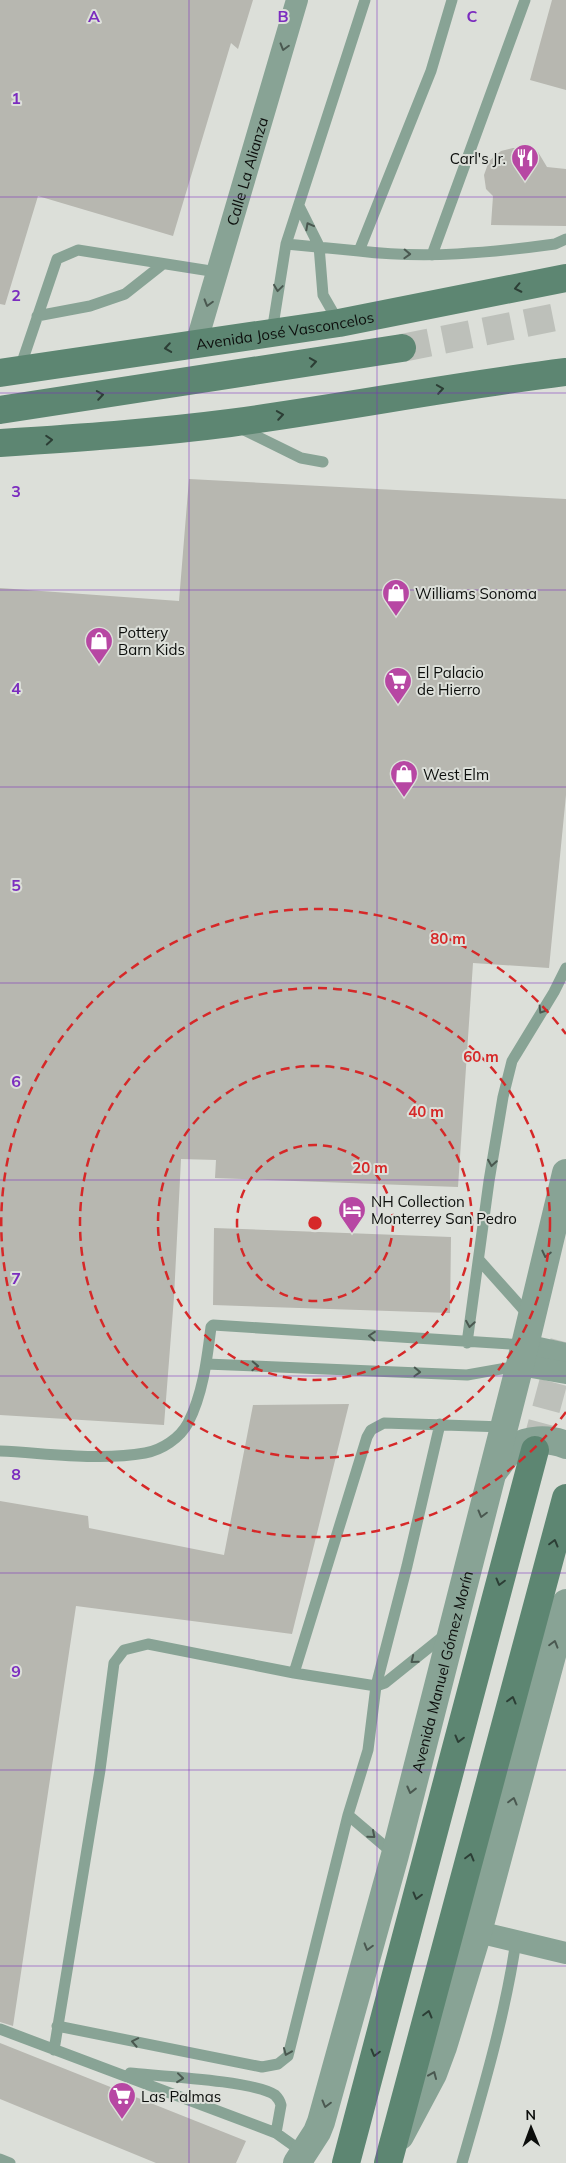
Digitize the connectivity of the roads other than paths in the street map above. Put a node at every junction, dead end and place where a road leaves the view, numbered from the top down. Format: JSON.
{"nodes":[{"id":1,"x":298,"y":0,"type":"edge"},
{"id":2,"x":365,"y":0,"type":"edge"},
{"id":3,"x":452,"y":0,"type":"edge"},
{"id":4,"x":525,"y":0,"type":"edge"},
{"id":5,"x":299,"y":206,"type":"junction"},
{"id":6,"x":566,"y":239,"type":"edge"},
{"id":7,"x":286,"y":244,"type":"junction"},
{"id":8,"x":319,"y":246,"type":"junction"},
{"id":9,"x":359,"y":251,"type":"junction"},
{"id":10,"x":432,"y":255,"type":"junction"},
{"id":11,"x":163,"y":264,"type":"junction"},
{"id":12,"x":217,"y":272,"type":"junction"},
{"id":13,"x":566,"y":278,"type":"edge"},
{"id":14,"x":38,"y":316,"type":"junction"},
{"id":15,"x":339,"y":323,"type":"junction"},
{"id":16,"x":272,"y":332,"type":"junction"},
{"id":17,"x":196,"y":344,"type":"junction"},
{"id":18,"x":402,"y":348,"type":"tunnel mouth"},
{"id":19,"x":566,"y":358,"type":"edge"},
{"id":20,"x":10,"y":372,"type":"edge"},
{"id":21,"x":566,"y":372,"type":"edge"},
{"id":22,"x":485,"y":382,"type":"junction"},
{"id":23,"x":0,"y":410,"type":"edge"},
{"id":24,"x":230,"y":423,"type":"junction"},
{"id":25,"x":0,"y":443,"type":"edge"},
{"id":26,"x":323,"y":462,"type":"dead end"},
{"id":27,"x":566,"y":968,"type":"edge"},
{"id":28,"x":566,"y":1173,"type":"edge"},
{"id":29,"x":561,"y":1225,"type":"edge"},
{"id":30,"x":480,"y":1261,"type":"junction"},
{"id":31,"x":531,"y":1318,"type":"junction"},
{"id":32,"x":467,"y":1343,"type":"junction"},
{"id":33,"x":566,"y":1354,"type":"edge"},
{"id":34,"x":523,"y":1355,"type":"junction"},
{"id":35,"x":206,"y":1364,"type":"junction"},
{"id":36,"x":566,"y":1373,"type":"edge"},
{"id":37,"x":440,"y":1424,"type":"junction"},
{"id":38,"x":504,"y":1427,"type":"junction"},
{"id":39,"x":566,"y":1445,"type":"edge"},
{"id":40,"x":535,"y":1450,"type":"tunnel mouth"},
{"id":41,"x":0,"y":1451,"type":"edge"},
{"id":42,"x":492,"y":1473,"type":"junction"},
{"id":43,"x":566,"y":1498,"type":"edge"},
{"id":44,"x":566,"y":1603,"type":"edge"},
{"id":45,"x":451,"y":1630,"type":"junction"},
{"id":46,"x":294,"y":1673,"type":"junction"},
{"id":47,"x":376,"y":1686,"type":"junction"},
{"id":48,"x":348,"y":1814,"type":"junction"},
{"id":49,"x":395,"y":1855,"type":"junction"},
{"id":50,"x":478,"y":1932,"type":"junction"},
{"id":51,"x":516,"y":1941,"type":"junction"},
{"id":52,"x":566,"y":1953,"type":"edge"},
{"id":53,"x":57,"y":2026,"type":"junction"},
{"id":54,"x":0,"y":2029,"type":"edge"},
{"id":55,"x":54,"y":2050,"type":"junction"},
{"id":56,"x":114,"y":2072,"type":"junction"},
{"id":57,"x":276,"y":2134,"type":"junction"},
{"id":58,"x":390,"y":2155,"type":"edge"},
{"id":59,"x":300,"y":2158,"type":"edge"},
{"id":60,"x":0,"y":2159,"type":"edge"},
{"id":61,"x":10,"y":2163,"type":"edge"},
{"id":62,"x":346,"y":2163,"type":"edge"},
{"id":63,"x":462,"y":2163,"type":"edge"}],
"edges":[{"from":1,"to":12,"type":"street","name":"Calle La Alianza","one_way":true},
{"from":2,"to":5,"type":"lane"},
{"from":3,"to":9,"type":"lane"},
{"from":4,"to":10,"type":"lane"},
{"from":5,"to":7,"type":"lane"},
{"from":8,"to":5,"type":"lane","one_way":true},
{"from":6,"to":10,"type":"lane"},
{"from":7,"to":8,"type":"lane"},
{"from":7,"to":16,"type":"lane","one_way":true},
{"from":8,"to":9,"type":"lane"},
{"from":8,"to":15,"type":"lane"},
{"from":9,"to":10,"type":"lane","one_way":true},
{"from":11,"to":12,"type":"lane"},
{"from":11,"to":14,"type":"lane"},
{"from":11,"to":14,"type":"lane"},
{"from":12,"to":17,"type":"street","name":"Calle La Alianza","one_way":true},
{"from":13,"to":15,"type":"main road","name":"Avenida José Vasconcelos","one_way":true},
{"from":14,"to":20,"type":"lane"},
{"from":15,"to":16,"type":"main road","name":"Avenida José Vasconcelos"},
{"from":16,"to":17,"type":"main road","name":"Avenida José Vasconcelos"},
{"from":17,"to":20,"type":"main road","name":"Avenida José Vasconcelos","one_way":true},
{"from":23,"to":18,"type":"main road","one_way":true},
{"from":19,"to":22,"type":"main road"},
{"from":21,"to":22,"type":"main road"},
{"from":24,"to":22,"type":"main road","one_way":true},
{"from":25,"to":24,"type":"main road","one_way":true},
{"from":24,"to":26,"type":"lane"},
{"from":27,"to":30,"type":"lane","one_way":true},
{"from":28,"to":29,"type":"street","name":"Avenida Manuel Gómez Morín"},
{"from":29,"to":31,"type":"street","name":"Avenida Manuel Gómez Morín","one_way":true},
{"from":30,"to":31,"type":"lane"},
{"from":30,"to":32,"type":"lane","one_way":true},
{"from":31,"to":34,"type":"street","name":"Avenida Manuel Gómez Morín"},
{"from":32,"to":34,"type":"lane"},
{"from":32,"to":35,"type":"lane","one_way":true},
{"from":33,"to":34,"type":"street"},
{"from":35,"to":34,"type":"lane","one_way":true},
{"from":34,"to":36,"type":"street"},
{"from":34,"to":38,"type":"street","name":"Avenida Manuel Gómez Morín"},
{"from":35,"to":41,"type":"lane"},
{"from":37,"to":38,"type":"lane"},
{"from":37,"to":46,"type":"lane"},
{"from":37,"to":47,"type":"lane"},
{"from":38,"to":42,"type":"street","name":"Avenida Manuel Gómez Morín"},
{"from":39,"to":42,"type":"street"},
{"from":40,"to":62,"type":"main road","one_way":true},
{"from":42,"to":45,"type":"street","name":"Avenida Manuel Gómez Morín","one_way":true},
{"from":58,"to":43,"type":"main road","one_way":true},
{"from":50,"to":44,"type":"street","one_way":true},
{"from":45,"to":47,"type":"lane","one_way":true},
{"from":45,"to":49,"type":"street","name":"Avenida Manuel Gómez Morín","one_way":true},
{"from":46,"to":47,"type":"lane"},
{"from":46,"to":53,"type":"lane"},
{"from":47,"to":48,"type":"lane"},
{"from":48,"to":49,"type":"lane","one_way":true},
{"from":48,"to":53,"type":"lane","one_way":true},
{"from":49,"to":59,"type":"street","name":"Avenida Manuel Gómez Morín","one_way":true},
{"from":50,"to":51,"type":"street"},
{"from":58,"to":50,"type":"street","one_way":true},
{"from":51,"to":52,"type":"street"},
{"from":51,"to":63,"type":"lane"},
{"from":53,"to":55,"type":"lane"},
{"from":54,"to":55,"type":"lane"},
{"from":55,"to":56,"type":"lane"},
{"from":56,"to":57,"type":"lane"},
{"from":56,"to":57,"type":"lane","one_way":true},
{"from":57,"to":59,"type":"lane"},
{"from":60,"to":61,"type":"lane"}]}
